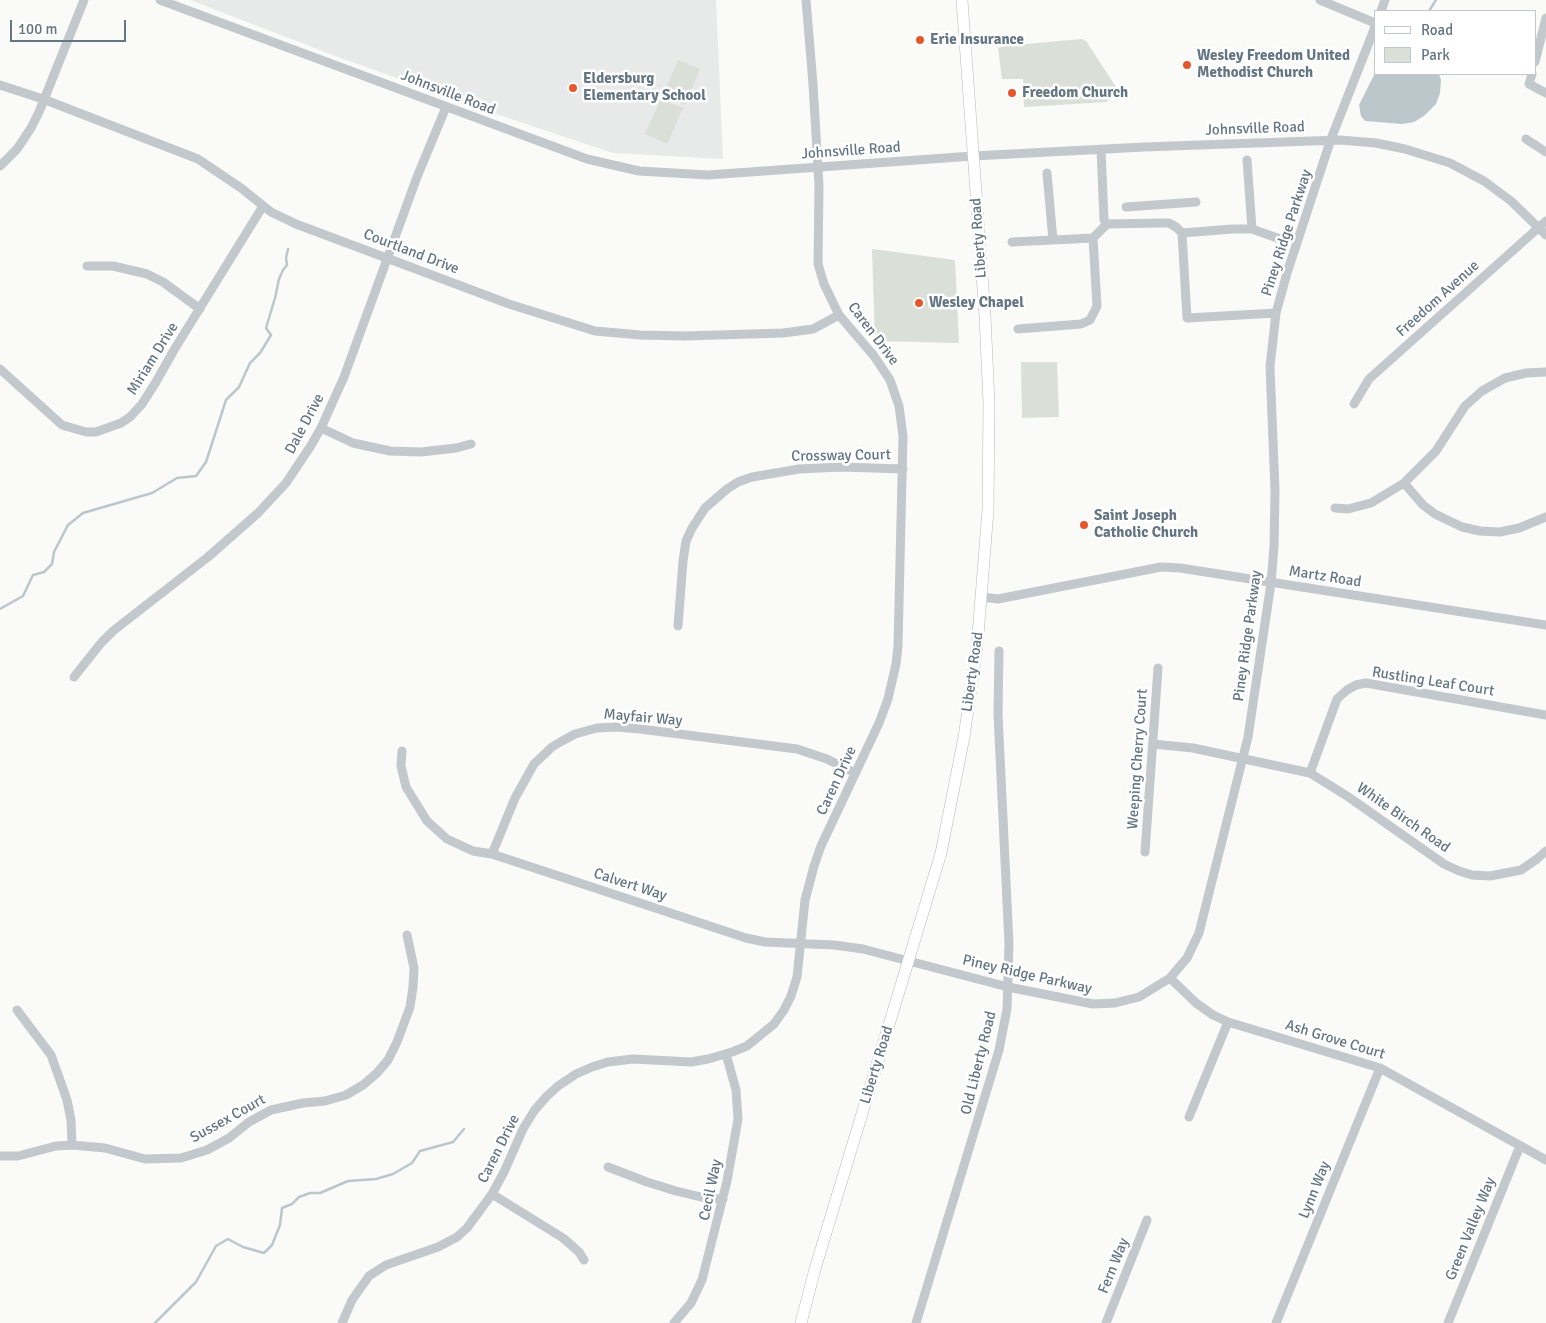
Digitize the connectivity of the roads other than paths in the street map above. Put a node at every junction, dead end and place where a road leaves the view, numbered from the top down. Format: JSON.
{"nodes":[{"id":1,"x":84,"y":0,"type":"edge"},
{"id":2,"x":160,"y":0,"type":"edge"},
{"id":3,"x":806,"y":0,"type":"edge"},
{"id":4,"x":962,"y":0,"type":"edge"},
{"id":5,"x":1320,"y":0,"type":"edge"},
{"id":6,"x":1546,"y":18,"type":"edge"},
{"id":7,"x":1374,"y":22,"type":"edge"},
{"id":8,"x":1374,"y":30,"type":"edge"},
{"id":9,"x":1536,"y":58,"type":"edge"},
{"id":10,"x":1532,"y":75,"type":"edge"},
{"id":11,"x":0,"y":85,"type":"edge"},
{"id":12,"x":1546,"y":93,"type":"edge"},
{"id":13,"x":43,"y":100,"type":"junction"},
{"id":14,"x":446,"y":106,"type":"junction"},
{"id":15,"x":1331,"y":139,"type":"junction"},
{"id":16,"x":1526,"y":139,"type":"dead end"},
{"id":17,"x":1101,"y":149,"type":"junction"},
{"id":18,"x":1546,"y":152,"type":"edge"},
{"id":19,"x":973,"y":156,"type":"junction"},
{"id":20,"x":1247,"y":160,"type":"dead end"},
{"id":21,"x":0,"y":166,"type":"edge"},
{"id":22,"x":818,"y":168,"type":"junction"},
{"id":23,"x":1047,"y":173,"type":"dead end"},
{"id":24,"x":1196,"y":202,"type":"dead end"},
{"id":25,"x":1157,"y":205,"type":"junction"},
{"id":26,"x":263,"y":206,"type":"junction"},
{"id":27,"x":1126,"y":207,"type":"dead end"},
{"id":28,"x":1158,"y":223,"type":"junction"},
{"id":29,"x":1107,"y":224,"type":"junction"},
{"id":30,"x":1543,"y":224,"type":"edge"},
{"id":31,"x":1252,"y":229,"type":"junction"},
{"id":32,"x":1182,"y":233,"type":"junction"},
{"id":33,"x":1546,"y":234,"type":"edge"},
{"id":34,"x":1093,"y":238,"type":"junction"},
{"id":35,"x":1280,"y":238,"type":"dead end"},
{"id":36,"x":1053,"y":240,"type":"junction"},
{"id":37,"x":1012,"y":242,"type":"dead end"},
{"id":38,"x":388,"y":259,"type":"junction"},
{"id":39,"x":87,"y":266,"type":"dead end"},
{"id":40,"x":200,"y":309,"type":"junction"},
{"id":41,"x":1276,"y":313,"type":"junction"},
{"id":42,"x":839,"y":315,"type":"junction"},
{"id":43,"x":1018,"y":329,"type":"dead end"},
{"id":44,"x":0,"y":369,"type":"edge"},
{"id":45,"x":1546,"y":372,"type":"edge"},
{"id":46,"x":1354,"y":404,"type":"dead end"},
{"id":47,"x":321,"y":428,"type":"junction"},
{"id":48,"x":471,"y":444,"type":"dead end"},
{"id":49,"x":903,"y":469,"type":"junction"},
{"id":50,"x":1404,"y":483,"type":"junction"},
{"id":51,"x":1335,"y":508,"type":"dead end"},
{"id":52,"x":1546,"y":517,"type":"edge"},
{"id":53,"x":1270,"y":583,"type":"junction"},
{"id":54,"x":982,"y":597,"type":"junction"},
{"id":55,"x":1546,"y":625,"type":"edge"},
{"id":56,"x":678,"y":626,"type":"dead end"},
{"id":57,"x":999,"y":651,"type":"dead end"},
{"id":58,"x":1158,"y":668,"type":"dead end"},
{"id":59,"x":74,"y":678,"type":"dead end"},
{"id":60,"x":1546,"y":715,"type":"edge"},
{"id":61,"x":1153,"y":744,"type":"junction"},
{"id":62,"x":402,"y":751,"type":"dead end"},
{"id":63,"x":1243,"y":758,"type":"junction"},
{"id":64,"x":855,"y":773,"type":"junction"},
{"id":65,"x":1310,"y":773,"type":"junction"},
{"id":66,"x":1546,"y":851,"type":"edge"},
{"id":67,"x":1145,"y":852,"type":"dead end"},
{"id":68,"x":492,"y":854,"type":"junction"},
{"id":69,"x":407,"y":935,"type":"dead end"},
{"id":70,"x":800,"y":944,"type":"junction"},
{"id":71,"x":910,"y":960,"type":"junction"},
{"id":72,"x":1170,"y":978,"type":"junction"},
{"id":73,"x":1008,"y":987,"type":"junction"},
{"id":74,"x":17,"y":1010,"type":"dead end"},
{"id":75,"x":1228,"y":1022,"type":"junction"},
{"id":76,"x":726,"y":1054,"type":"junction"},
{"id":77,"x":1380,"y":1068,"type":"junction"},
{"id":78,"x":1189,"y":1117,"type":"dead end"},
{"id":79,"x":72,"y":1145,"type":"junction"},
{"id":80,"x":1520,"y":1146,"type":"junction"},
{"id":81,"x":0,"y":1156,"type":"edge"},
{"id":82,"x":1546,"y":1160,"type":"edge"},
{"id":83,"x":608,"y":1167,"type":"dead end"},
{"id":84,"x":492,"y":1194,"type":"junction"},
{"id":85,"x":723,"y":1199,"type":"junction"},
{"id":86,"x":1147,"y":1220,"type":"dead end"},
{"id":87,"x":584,"y":1260,"type":"dead end"},
{"id":88,"x":342,"y":1323,"type":"edge"},
{"id":89,"x":674,"y":1323,"type":"edge"},
{"id":90,"x":801,"y":1323,"type":"edge"},
{"id":91,"x":916,"y":1323,"type":"edge"},
{"id":92,"x":1106,"y":1323,"type":"edge"},
{"id":93,"x":1276,"y":1323,"type":"edge"},
{"id":94,"x":1448,"y":1323,"type":"edge"}],
"edges":[{"from":1,"to":13,"type":"street"},
{"from":2,"to":14,"type":"street","name":"Johnsville Road"},
{"from":3,"to":22,"type":"street","name":"Caren Drive"},
{"from":4,"to":19,"type":"main road","name":"Liberty Road"},
{"from":5,"to":7,"type":"street"},
{"from":6,"to":9,"type":"street"},
{"from":8,"to":15,"type":"street","name":"Piney Ridge Parkway"},
{"from":10,"to":12,"type":"street"},
{"from":11,"to":13,"type":"street","name":"Courtland Drive"},
{"from":13,"to":21,"type":"street"},
{"from":13,"to":26,"type":"street","name":"Courtland Drive"},
{"from":14,"to":22,"type":"street","name":"Johnsville Road"},
{"from":14,"to":38,"type":"street","name":"Dale Drive"},
{"from":15,"to":17,"type":"street","name":"Johnsville Road"},
{"from":15,"to":30,"type":"street","name":"Johnsville Road"},
{"from":15,"to":41,"type":"street","name":"Piney Ridge Parkway"},
{"from":16,"to":18,"type":"street"},
{"from":17,"to":19,"type":"street","name":"Johnsville Road"},
{"from":17,"to":29,"type":"street"},
{"from":19,"to":22,"type":"street","name":"Johnsville Road"},
{"from":19,"to":54,"type":"main road","name":"Liberty Road"},
{"from":20,"to":31,"type":"street"},
{"from":22,"to":42,"type":"street","name":"Caren Drive"},
{"from":23,"to":36,"type":"street"},
{"from":24,"to":25,"type":"street"},
{"from":25,"to":27,"type":"street"},
{"from":25,"to":28,"type":"street"},
{"from":26,"to":38,"type":"street","name":"Courtland Drive"},
{"from":26,"to":40,"type":"street","name":"Miriam Drive"},
{"from":28,"to":29,"type":"street"},
{"from":28,"to":32,"type":"street"},
{"from":29,"to":34,"type":"street"},
{"from":30,"to":33,"type":"street","name":"Johnsville Road"},
{"from":30,"to":46,"type":"street","name":"Freedom Avenue"},
{"from":31,"to":32,"type":"street"},
{"from":31,"to":35,"type":"street"},
{"from":32,"to":41,"type":"street"},
{"from":34,"to":36,"type":"street"},
{"from":34,"to":43,"type":"street"},
{"from":36,"to":37,"type":"street"},
{"from":38,"to":42,"type":"street","name":"Courtland Drive"},
{"from":38,"to":47,"type":"street","name":"Dale Drive"},
{"from":39,"to":40,"type":"street"},
{"from":40,"to":44,"type":"street","name":"Miriam Drive"},
{"from":41,"to":53,"type":"street","name":"Piney Ridge Parkway"},
{"from":42,"to":49,"type":"street","name":"Caren Drive"},
{"from":45,"to":50,"type":"street"},
{"from":47,"to":48,"type":"street"},
{"from":47,"to":59,"type":"street","name":"Dale Drive"},
{"from":49,"to":56,"type":"street","name":"Crossway Court"},
{"from":49,"to":64,"type":"street","name":"Caren Drive"},
{"from":50,"to":51,"type":"street"},
{"from":50,"to":52,"type":"street"},
{"from":53,"to":54,"type":"street","name":"Martz Road"},
{"from":53,"to":55,"type":"street","name":"Martz Road"},
{"from":53,"to":63,"type":"street","name":"Piney Ridge Parkway"},
{"from":54,"to":71,"type":"main road","name":"Liberty Road"},
{"from":57,"to":73,"type":"street","name":"Old Liberty Road"},
{"from":58,"to":61,"type":"street","name":"Weeping Cherry Court"},
{"from":60,"to":65,"type":"street","name":"Rustling Leaf Court"},
{"from":61,"to":63,"type":"street","name":"White Birch Road"},
{"from":61,"to":67,"type":"street","name":"Weeping Cherry Court"},
{"from":62,"to":68,"type":"street","name":"Calvert Way"},
{"from":63,"to":65,"type":"street","name":"White Birch Road"},
{"from":63,"to":72,"type":"street","name":"Piney Ridge Parkway"},
{"from":64,"to":68,"type":"street","name":"Mayfair Way"},
{"from":64,"to":70,"type":"street","name":"Caren Drive"},
{"from":65,"to":66,"type":"street","name":"White Birch Road"},
{"from":68,"to":70,"type":"street","name":"Calvert Way"},
{"from":69,"to":79,"type":"street","name":"Sussex Court"},
{"from":70,"to":71,"type":"street","name":"Calvert Way"},
{"from":70,"to":76,"type":"street","name":"Caren Drive"},
{"from":71,"to":73,"type":"street","name":"Piney Ridge Parkway"},
{"from":71,"to":90,"type":"main road","name":"Liberty Road"},
{"from":72,"to":73,"type":"street","name":"Piney Ridge Parkway"},
{"from":72,"to":75,"type":"street","name":"Ash Grove Court"},
{"from":73,"to":91,"type":"street","name":"Old Liberty Road"},
{"from":74,"to":79,"type":"street"},
{"from":75,"to":77,"type":"street","name":"Ash Grove Court"},
{"from":75,"to":78,"type":"street"},
{"from":76,"to":84,"type":"street","name":"Caren Drive"},
{"from":76,"to":85,"type":"street","name":"Cecil Way"},
{"from":77,"to":80,"type":"street","name":"Ash Grove Court"},
{"from":77,"to":93,"type":"street","name":"Lynn Way"},
{"from":79,"to":81,"type":"street","name":"Sussex Court"},
{"from":80,"to":82,"type":"street","name":"Ash Grove Court"},
{"from":80,"to":94,"type":"street","name":"Green Valley Way"},
{"from":83,"to":85,"type":"street"},
{"from":84,"to":87,"type":"street"},
{"from":84,"to":88,"type":"street","name":"Caren Drive"},
{"from":85,"to":89,"type":"street","name":"Cecil Way"},
{"from":86,"to":92,"type":"street","name":"Fern Way"}]}
